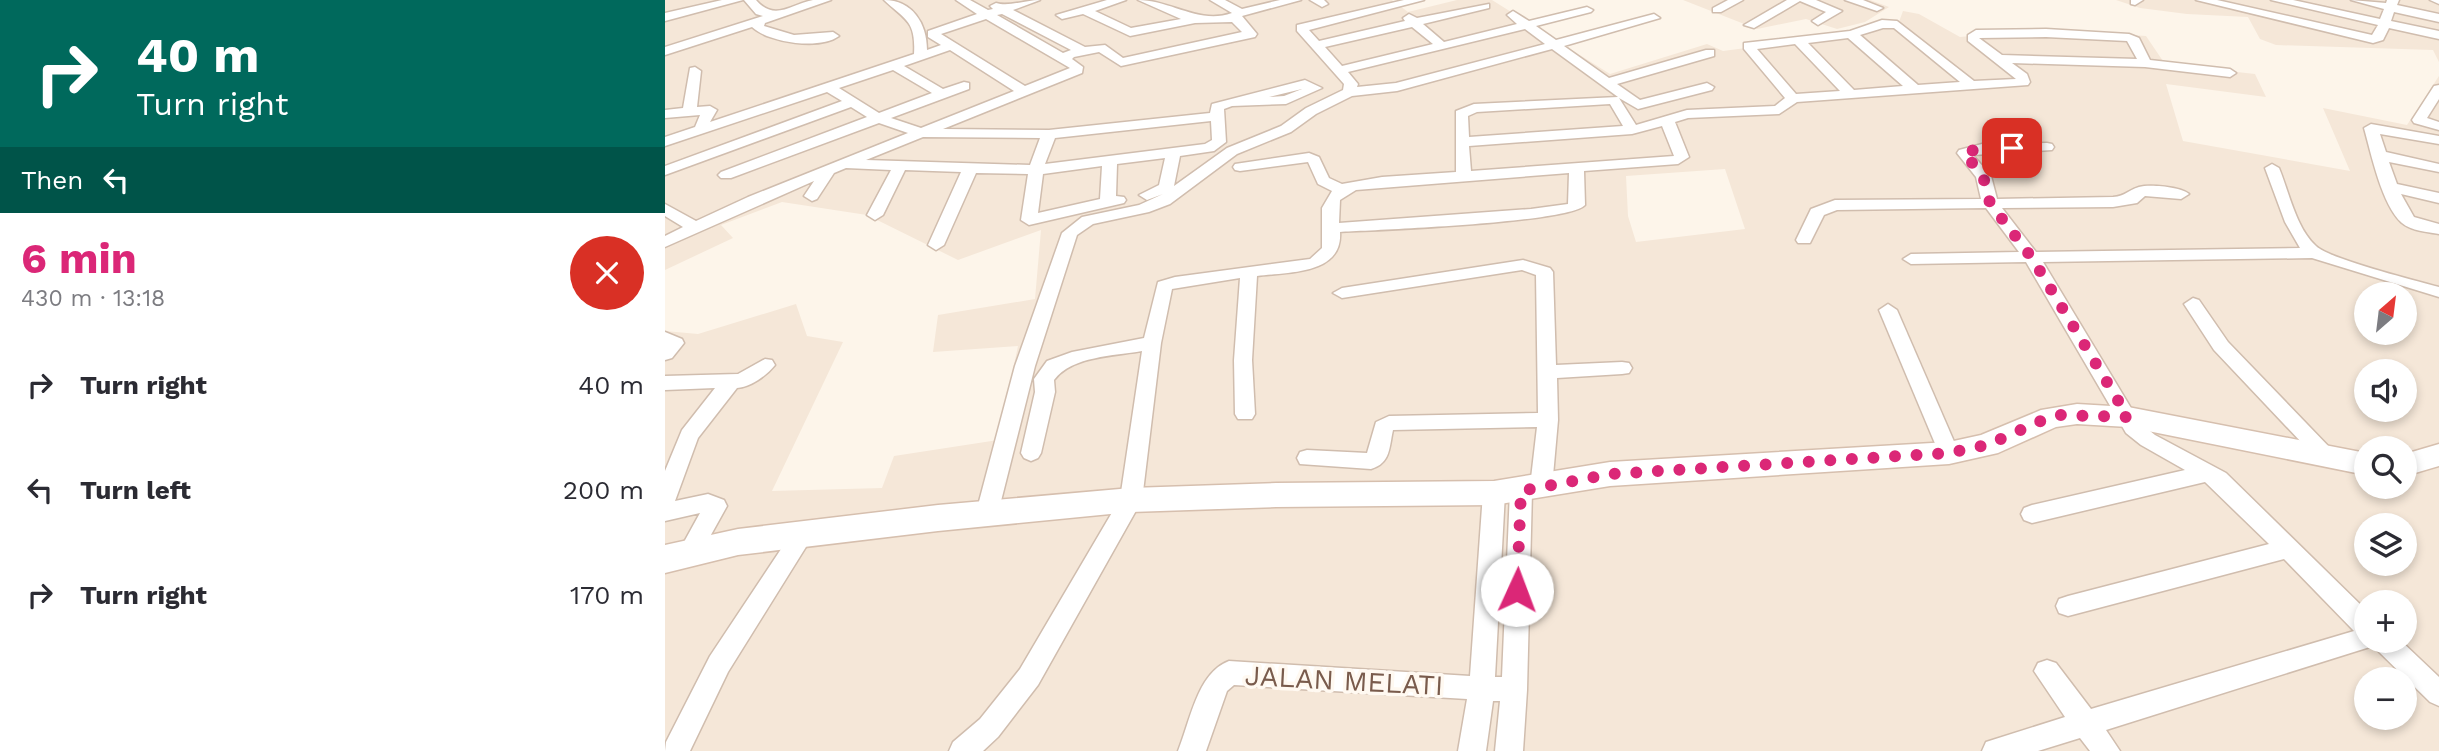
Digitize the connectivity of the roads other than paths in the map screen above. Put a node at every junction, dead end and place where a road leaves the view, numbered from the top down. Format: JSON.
{"nodes":[{"id":1,"x":737,"y":0,"type":"edge"},
{"id":2,"x":750,"y":0,"type":"edge"},
{"id":3,"x":802,"y":0,"type":"edge"},
{"id":4,"x":825,"y":0,"type":"edge"},
{"id":5,"x":890,"y":0,"type":"edge"},
{"id":6,"x":962,"y":0,"type":"edge"},
{"id":7,"x":986,"y":0,"type":"edge"},
{"id":8,"x":1034,"y":0,"type":"edge"},
{"id":9,"x":1120,"y":0,"type":"edge"},
{"id":10,"x":1144,"y":0,"type":"edge"},
{"id":11,"x":1216,"y":0,"type":"edge"},
{"id":12,"x":1268,"y":0,"type":"edge"},
{"id":13,"x":1295,"y":0,"type":"edge"},
{"id":14,"x":1418,"y":0,"type":"edge"},
{"id":15,"x":1737,"y":0,"type":"edge"},
{"id":16,"x":1795,"y":0,"type":"edge"},
{"id":17,"x":1805,"y":0,"type":"edge"},
{"id":18,"x":1851,"y":0,"type":"edge"},
{"id":19,"x":2202,"y":0,"type":"edge"},
{"id":20,"x":2268,"y":0,"type":"edge"},
{"id":21,"x":2277,"y":0,"type":"edge"},
{"id":22,"x":2357,"y":0,"type":"edge"},
{"id":23,"x":2392,"y":4,"type":"edge"},
{"id":24,"x":1393,"y":6,"type":"junction"},
{"id":25,"x":1485,"y":6,"type":"dead end"},
{"id":26,"x":1092,"y":8,"type":"junction"},
{"id":27,"x":1877,"y":8,"type":"dead end"},
{"id":28,"x":1002,"y":9,"type":"junction"},
{"id":29,"x":1587,"y":10,"type":"dead end"},
{"id":30,"x":1717,"y":10,"type":"dead end"},
{"id":31,"x":1237,"y":14,"type":"junction"},
{"id":32,"x":2261,"y":14,"type":"junction"},
{"id":33,"x":986,"y":15,"type":"junction"},
{"id":34,"x":1062,"y":15,"type":"dead end"},
{"id":35,"x":1513,"y":15,"type":"dead end"},
{"id":36,"x":665,"y":17,"type":"edge"},
{"id":37,"x":759,"y":17,"type":"junction"},
{"id":38,"x":1654,"y":18,"type":"dead end"},
{"id":39,"x":2439,"y":18,"type":"edge"},
{"id":40,"x":1195,"y":20,"type":"junction"},
{"id":41,"x":1818,"y":22,"type":"dead end"},
{"id":42,"x":1416,"y":23,"type":"junction"},
{"id":43,"x":2385,"y":24,"type":"junction"},
{"id":44,"x":1525,"y":25,"type":"junction"},
{"id":45,"x":1750,"y":26,"type":"dead end"},
{"id":46,"x":939,"y":30,"type":"junction"},
{"id":47,"x":918,"y":31,"type":"junction"},
{"id":48,"x":1851,"y":34,"type":"junction"},
{"id":49,"x":2439,"y":35,"type":"edge"},
{"id":50,"x":833,"y":36,"type":"dead end"},
{"id":51,"x":1798,"y":40,"type":"junction"},
{"id":52,"x":1317,"y":45,"type":"junction"},
{"id":53,"x":950,"y":46,"type":"junction"},
{"id":54,"x":1442,"y":46,"type":"junction"},
{"id":55,"x":1553,"y":46,"type":"junction"},
{"id":56,"x":665,"y":51,"type":"edge"},
{"id":57,"x":1082,"y":51,"type":"junction"},
{"id":58,"x":1710,"y":53,"type":"dead end"},
{"id":59,"x":920,"y":57,"type":"junction"},
{"id":60,"x":2000,"y":59,"type":"junction"},
{"id":61,"x":1061,"y":60,"type":"junction"},
{"id":62,"x":2145,"y":63,"type":"junction"},
{"id":63,"x":894,"y":65,"type":"junction"},
{"id":64,"x":695,"y":71,"type":"dead end"},
{"id":65,"x":1338,"y":71,"type":"junction"},
{"id":66,"x":2230,"y":73,"type":"dead end"},
{"id":67,"x":1607,"y":83,"type":"junction"},
{"id":68,"x":829,"y":86,"type":"junction"},
{"id":69,"x":964,"y":86,"type":"dead end"},
{"id":70,"x":1972,"y":86,"type":"junction"},
{"id":71,"x":1707,"y":87,"type":"dead end"},
{"id":72,"x":1914,"y":89,"type":"junction"},
{"id":73,"x":1022,"y":90,"type":"junction"},
{"id":74,"x":1349,"y":92,"type":"junction"},
{"id":75,"x":941,"y":94,"type":"junction"},
{"id":76,"x":1851,"y":94,"type":"junction"},
{"id":77,"x":2437,"y":96,"type":"edge"},
{"id":78,"x":1793,"y":98,"type":"junction"},
{"id":79,"x":852,"y":102,"type":"junction"},
{"id":80,"x":1230,"y":102,"type":"dead end"},
{"id":81,"x":689,"y":112,"type":"junction"},
{"id":82,"x":665,"y":114,"type":"edge"},
{"id":83,"x":1218,"y":116,"type":"junction"},
{"id":84,"x":878,"y":118,"type":"junction"},
{"id":85,"x":1668,"y":122,"type":"junction"},
{"id":86,"x":2439,"y":126,"type":"edge"},
{"id":87,"x":702,"y":127,"type":"junction"},
{"id":88,"x":1632,"y":130,"type":"junction"},
{"id":89,"x":923,"y":132,"type":"junction"},
{"id":90,"x":1049,"y":134,"type":"junction"},
{"id":91,"x":665,"y":140,"type":"edge"},
{"id":92,"x":2439,"y":140,"type":"edge"},
{"id":93,"x":1462,"y":142,"type":"junction"},
{"id":94,"x":2047,"y":147,"type":"dead end"},
{"id":95,"x":1173,"y":153,"type":"junction"},
{"id":96,"x":2378,"y":155,"type":"junction"},
{"id":97,"x":701,"y":156,"type":"junction"},
{"id":98,"x":1110,"y":161,"type":"junction"},
{"id":99,"x":847,"y":164,"type":"junction"},
{"id":100,"x":900,"y":166,"type":"junction"},
{"id":101,"x":1240,"y":167,"type":"dead end"},
{"id":102,"x":2272,"y":168,"type":"dead end"},
{"id":103,"x":2439,"y":168,"type":"edge"},
{"id":104,"x":969,"y":169,"type":"junction"},
{"id":105,"x":1576,"y":169,"type":"junction"},
{"id":106,"x":1036,"y":170,"type":"junction"},
{"id":107,"x":665,"y":171,"type":"edge"},
{"id":108,"x":828,"y":171,"type":"junction"},
{"id":109,"x":1464,"y":177,"type":"junction"},
{"id":110,"x":740,"y":187,"type":"junction"},
{"id":111,"x":2393,"y":188,"type":"junction"},
{"id":112,"x":1342,"y":190,"type":"junction"},
{"id":113,"x":2181,"y":194,"type":"dead end"},
{"id":114,"x":812,"y":197,"type":"dead end"},
{"id":115,"x":2439,"y":198,"type":"edge"},
{"id":116,"x":1108,"y":202,"type":"junction"},
{"id":117,"x":1990,"y":203,"type":"junction"},
{"id":118,"x":665,"y":209,"type":"edge"},
{"id":119,"x":875,"y":215,"type":"dead end"},
{"id":120,"x":695,"y":228,"type":"junction"},
{"id":121,"x":1332,"y":228,"type":"junction"},
{"id":122,"x":2439,"y":229,"type":"edge"},
{"id":123,"x":1804,"y":240,"type":"dead end"},
{"id":124,"x":665,"y":242,"type":"edge"},
{"id":125,"x":936,"y":245,"type":"dead end"},
{"id":126,"x":2313,"y":253,"type":"junction"},
{"id":127,"x":2032,"y":258,"type":"junction"},
{"id":128,"x":1911,"y":259,"type":"dead end"},
{"id":129,"x":1249,"y":273,"type":"junction"},
{"id":130,"x":2439,"y":292,"type":"edge"},
{"id":131,"x":1342,"y":293,"type":"dead end"},
{"id":132,"x":2193,"y":304,"type":"dead end"},
{"id":133,"x":1888,"y":310,"type":"dead end"},
{"id":134,"x":665,"y":338,"type":"edge"},
{"id":135,"x":1151,"y":343,"type":"junction"},
{"id":136,"x":665,"y":354,"type":"edge"},
{"id":137,"x":765,"y":365,"type":"dead end"},
{"id":138,"x":1622,"y":368,"type":"dead end"},
{"id":139,"x":1545,"y":372,"type":"junction"},
{"id":140,"x":731,"y":382,"type":"junction"},
{"id":141,"x":665,"y":383,"type":"edge"},
{"id":142,"x":1245,"y":414,"type":"dead end"},
{"id":143,"x":2128,"y":417,"type":"junction"},
{"id":144,"x":1548,"y":420,"type":"junction"},
{"id":145,"x":1031,"y":453,"type":"dead end"},
{"id":146,"x":1949,"y":453,"type":"junction"},
{"id":147,"x":2439,"y":455,"type":"edge"},
{"id":148,"x":2326,"y":456,"type":"junction"},
{"id":149,"x":1307,"y":458,"type":"dead end"},
{"id":150,"x":2417,"y":461,"type":"edge"},
{"id":151,"x":2354,"y":462,"type":"edge"},
{"id":152,"x":2204,"y":474,"type":"junction"},
{"id":153,"x":1519,"y":490,"type":"junction"},
{"id":154,"x":665,"y":499,"type":"edge"},
{"id":155,"x":1131,"y":500,"type":"junction"},
{"id":156,"x":665,"y":512,"type":"edge"},
{"id":157,"x":987,"y":513,"type":"junction"},
{"id":158,"x":2032,"y":514,"type":"dead end"},
{"id":159,"x":803,"y":534,"type":"junction"},
{"id":160,"x":2287,"y":549,"type":"junction"},
{"id":161,"x":677,"y":556,"type":"edge"},
{"id":162,"x":2068,"y":606,"type":"dead end"},
{"id":163,"x":2354,"y":614,"type":"edge"},
{"id":164,"x":2354,"y":642,"type":"edge"},
{"id":165,"x":2396,"y":653,"type":"edge"},
{"id":166,"x":2047,"y":671,"type":"dead end"},
{"id":167,"x":1482,"y":688,"type":"junction"},
{"id":168,"x":1514,"y":690,"type":"junction"},
{"id":169,"x":2439,"y":694,"type":"edge"},
{"id":170,"x":2085,"y":723,"type":"junction"},
{"id":171,"x":1197,"y":740,"type":"edge"},
{"id":172,"x":676,"y":751,"type":"edge"},
{"id":173,"x":963,"y":751,"type":"edge"},
{"id":174,"x":1472,"y":751,"type":"edge"},
{"id":175,"x":1509,"y":751,"type":"edge"},
{"id":176,"x":1996,"y":751,"type":"edge"},
{"id":177,"x":2106,"y":751,"type":"edge"}],
"edges":[{"from":1,"to":36,"type":"street"},
{"from":2,"to":37,"type":"street"},
{"from":3,"to":37,"type":"street"},
{"from":4,"to":37,"type":"street"},
{"from":5,"to":47,"type":"street"},
{"from":6,"to":33,"type":"street"},
{"from":7,"to":28,"type":"street"},
{"from":8,"to":28,"type":"street"},
{"from":9,"to":26,"type":"street"},
{"from":10,"to":40,"type":"street"},
{"from":11,"to":31,"type":"street"},
{"from":12,"to":31,"type":"street"},
{"from":13,"to":31,"type":"street"},
{"from":14,"to":24,"type":"street"},
{"from":15,"to":30,"type":"street"},
{"from":16,"to":45,"type":"street"},
{"from":17,"to":41,"type":"street"},
{"from":18,"to":27,"type":"street"},
{"from":19,"to":32,"type":"street"},
{"from":20,"to":32,"type":"street"},
{"from":21,"to":43,"type":"street"},
{"from":22,"to":23,"type":"street"},
{"from":23,"to":39,"type":"street"},
{"from":23,"to":43,"type":"street"},
{"from":24,"to":42,"type":"street"},
{"from":24,"to":52,"type":"street"},
{"from":25,"to":42,"type":"street"},
{"from":26,"to":34,"type":"street"},
{"from":26,"to":40,"type":"street"},
{"from":28,"to":33,"type":"street"},
{"from":28,"to":57,"type":"street"},
{"from":29,"to":44,"type":"street"},
{"from":31,"to":40,"type":"street"},
{"from":31,"to":57,"type":"street"},
{"from":32,"to":43,"type":"street"},
{"from":33,"to":46,"type":"street"},
{"from":33,"to":61,"type":"street"},
{"from":35,"to":44,"type":"street"},
{"from":37,"to":50,"type":"street"},
{"from":37,"to":56,"type":"street"},
{"from":38,"to":55,"type":"street"},
{"from":42,"to":52,"type":"street"},
{"from":42,"to":54,"type":"street"},
{"from":43,"to":49,"type":"street"},
{"from":44,"to":54,"type":"street"},
{"from":44,"to":55,"type":"street"},
{"from":46,"to":47,"type":"street"},
{"from":46,"to":53,"type":"street"},
{"from":47,"to":59,"type":"street"},
{"from":48,"to":51,"type":"street"},
{"from":48,"to":70,"type":"street"},
{"from":48,"to":72,"type":"street"},
{"from":51,"to":76,"type":"street"},
{"from":51,"to":78,"type":"street"},
{"from":52,"to":65,"type":"street"},
{"from":53,"to":59,"type":"street"},
{"from":53,"to":73,"type":"street"},
{"from":54,"to":65,"type":"street"},
{"from":55,"to":67,"type":"street"},
{"from":55,"to":74,"type":"street"},
{"from":57,"to":61,"type":"street"},
{"from":58,"to":67,"type":"street"},
{"from":59,"to":63,"type":"street"},
{"from":60,"to":62,"type":"street"},
{"from":60,"to":62,"type":"street"},
{"from":60,"to":70,"type":"street"},
{"from":61,"to":73,"type":"street"},
{"from":62,"to":66,"type":"street"},
{"from":63,"to":68,"type":"street"},
{"from":63,"to":75,"type":"street"},
{"from":64,"to":81,"type":"street"},
{"from":65,"to":74,"type":"street"},
{"from":67,"to":71,"type":"street"},
{"from":68,"to":79,"type":"street"},
{"from":68,"to":87,"type":"street"},
{"from":69,"to":75,"type":"street"},
{"from":70,"to":72,"type":"street"},
{"from":72,"to":76,"type":"street"},
{"from":73,"to":89,"type":"street"},
{"from":74,"to":157,"type":"street"},
{"from":75,"to":84,"type":"street"},
{"from":76,"to":78,"type":"street"},
{"from":77,"to":86,"type":"street"},
{"from":78,"to":85,"type":"street"},
{"from":79,"to":84,"type":"street"},
{"from":79,"to":97,"type":"street"},
{"from":80,"to":83,"type":"street"},
{"from":81,"to":82,"type":"street"},
{"from":81,"to":87,"type":"street"},
{"from":83,"to":90,"type":"street"},
{"from":83,"to":95,"type":"street"},
{"from":84,"to":89,"type":"street"},
{"from":84,"to":110,"type":"street"},
{"from":85,"to":88,"type":"street"},
{"from":85,"to":105,"type":"street"},
{"from":87,"to":91,"type":"street"},
{"from":88,"to":93,"type":"street"},
{"from":88,"to":93,"type":"street"},
{"from":89,"to":90,"type":"street"},
{"from":89,"to":99,"type":"street"},
{"from":90,"to":106,"type":"street"},
{"from":92,"to":96,"type":"street"},
{"from":93,"to":109,"type":"street"},
{"from":94,"to":117,"type":"street"},
{"from":95,"to":98,"type":"street"},
{"from":95,"to":116,"type":"street"},
{"from":96,"to":103,"type":"street"},
{"from":96,"to":111,"type":"street"},
{"from":97,"to":107,"type":"street"},
{"from":97,"to":110,"type":"street"},
{"from":98,"to":106,"type":"street"},
{"from":98,"to":116,"type":"street"},
{"from":99,"to":100,"type":"street"},
{"from":99,"to":108,"type":"street"},
{"from":100,"to":104,"type":"street"},
{"from":100,"to":119,"type":"street"},
{"from":101,"to":112,"type":"street"},
{"from":102,"to":126,"type":"street"},
{"from":104,"to":106,"type":"street"},
{"from":104,"to":125,"type":"street"},
{"from":105,"to":109,"type":"street"},
{"from":105,"to":121,"type":"street"},
{"from":106,"to":116,"type":"street"},
{"from":108,"to":110,"type":"street"},
{"from":108,"to":114,"type":"street"},
{"from":109,"to":112,"type":"street"},
{"from":110,"to":120,"type":"street"},
{"from":111,"to":115,"type":"street"},
{"from":111,"to":122,"type":"street"},
{"from":112,"to":121,"type":"street"},
{"from":113,"to":117,"type":"street"},
{"from":117,"to":123,"type":"street"},
{"from":117,"to":127,"type":"street"},
{"from":118,"to":120,"type":"street"},
{"from":120,"to":124,"type":"street"},
{"from":121,"to":129,"type":"street"},
{"from":126,"to":127,"type":"street"},
{"from":126,"to":130,"type":"street"},
{"from":127,"to":128,"type":"street"},
{"from":127,"to":143,"type":"street"},
{"from":129,"to":135,"type":"street"},
{"from":129,"to":142,"type":"street"},
{"from":131,"to":139,"type":"street"},
{"from":132,"to":148,"type":"street"},
{"from":133,"to":146,"type":"street"},
{"from":134,"to":136,"type":"street"},
{"from":135,"to":145,"type":"street"},
{"from":135,"to":155,"type":"street"},
{"from":137,"to":140,"type":"street"},
{"from":138,"to":139,"type":"street"},
{"from":139,"to":144,"type":"street"},
{"from":140,"to":141,"type":"street"},
{"from":140,"to":154,"type":"street"},
{"from":143,"to":146,"type":"street"},
{"from":143,"to":148,"type":"street"},
{"from":143,"to":152,"type":"street"},
{"from":144,"to":149,"type":"street"},
{"from":144,"to":153,"type":"street"},
{"from":146,"to":153,"type":"street"},
{"from":147,"to":150,"type":"street"},
{"from":148,"to":151,"type":"street"},
{"from":152,"to":158,"type":"street"},
{"from":152,"to":160,"type":"street"},
{"from":153,"to":155,"type":"street"},
{"from":153,"to":167,"type":"street"},
{"from":153,"to":168,"type":"street"},
{"from":155,"to":157,"type":"street"},
{"from":155,"to":173,"type":"street"},
{"from":156,"to":161,"type":"street"},
{"from":157,"to":159,"type":"street"},
{"from":159,"to":161,"type":"street"},
{"from":159,"to":172,"type":"street"},
{"from":160,"to":162,"type":"street"},
{"from":160,"to":163,"type":"street"},
{"from":164,"to":170,"type":"street"},
{"from":165,"to":169,"type":"street"},
{"from":166,"to":170,"type":"street"},
{"from":167,"to":168,"type":"street","name":"JALAN MELATI"},
{"from":167,"to":171,"type":"street","name":"JALAN MELATI"},
{"from":167,"to":174,"type":"street"},
{"from":168,"to":175,"type":"street"},
{"from":170,"to":176,"type":"street"},
{"from":170,"to":177,"type":"street"}]}
